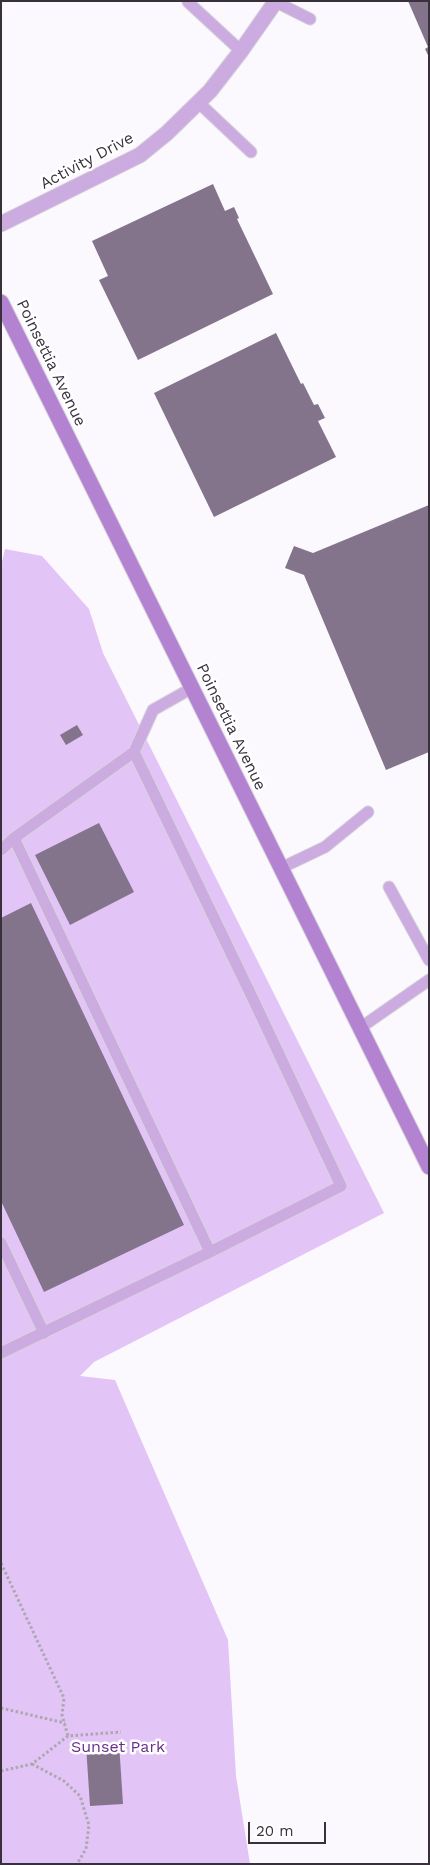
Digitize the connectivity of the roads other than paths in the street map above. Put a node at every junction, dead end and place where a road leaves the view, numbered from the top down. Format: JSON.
{"nodes":[{"id":1,"x":188,"y":2,"type":"edge"},
{"id":2,"x":276,"y":2,"type":"edge"},
{"id":3,"x":310,"y":19,"type":"dead end"},
{"id":4,"x":241,"y":51,"type":"junction"},
{"id":5,"x":199,"y":103,"type":"junction"},
{"id":6,"x":251,"y":152,"type":"dead end"},
{"id":7,"x":1,"y":224,"type":"edge"},
{"id":8,"x":1,"y":302,"type":"edge"},
{"id":9,"x":192,"y":688,"type":"junction"},
{"id":10,"x":134,"y":752,"type":"junction"},
{"id":11,"x":368,"y":812,"type":"dead end"},
{"id":12,"x":14,"y":838,"type":"junction"},
{"id":13,"x":1,"y":850,"type":"edge"},
{"id":14,"x":281,"y":868,"type":"junction"},
{"id":15,"x":389,"y":886,"type":"dead end"},
{"id":16,"x":429,"y":960,"type":"edge"},
{"id":17,"x":429,"y":980,"type":"edge"},
{"id":18,"x":360,"y":1028,"type":"junction"},
{"id":19,"x":429,"y":1167,"type":"edge"},
{"id":20,"x":1,"y":1243,"type":"edge"},
{"id":21,"x":210,"y":1252,"type":"junction"},
{"id":22,"x":44,"y":1333,"type":"junction"},
{"id":23,"x":1,"y":1354,"type":"edge"}],
"edges":[{"from":1,"to":4,"type":"lane"},
{"from":2,"to":3,"type":"lane"},
{"from":2,"to":4,"type":"street","name":"Activity Drive"},
{"from":4,"to":5,"type":"street","name":"Activity Drive"},
{"from":5,"to":6,"type":"lane"},
{"from":5,"to":7,"type":"street","name":"Activity Drive"},
{"from":8,"to":9,"type":"main road","name":"Poinsettia Avenue"},
{"from":9,"to":10,"type":"lane"},
{"from":9,"to":14,"type":"main road","name":"Poinsettia Avenue"},
{"from":10,"to":12,"type":"lane"},
{"from":10,"to":21,"type":"lane"},
{"from":11,"to":14,"type":"lane"},
{"from":12,"to":13,"type":"lane"},
{"from":12,"to":21,"type":"lane"},
{"from":14,"to":18,"type":"main road","name":"Poinsettia Avenue"},
{"from":15,"to":16,"type":"lane"},
{"from":17,"to":18,"type":"lane"},
{"from":18,"to":19,"type":"main road","name":"Poinsettia Avenue"},
{"from":20,"to":22,"type":"lane"},
{"from":21,"to":22,"type":"lane"},
{"from":22,"to":23,"type":"lane"}]}
